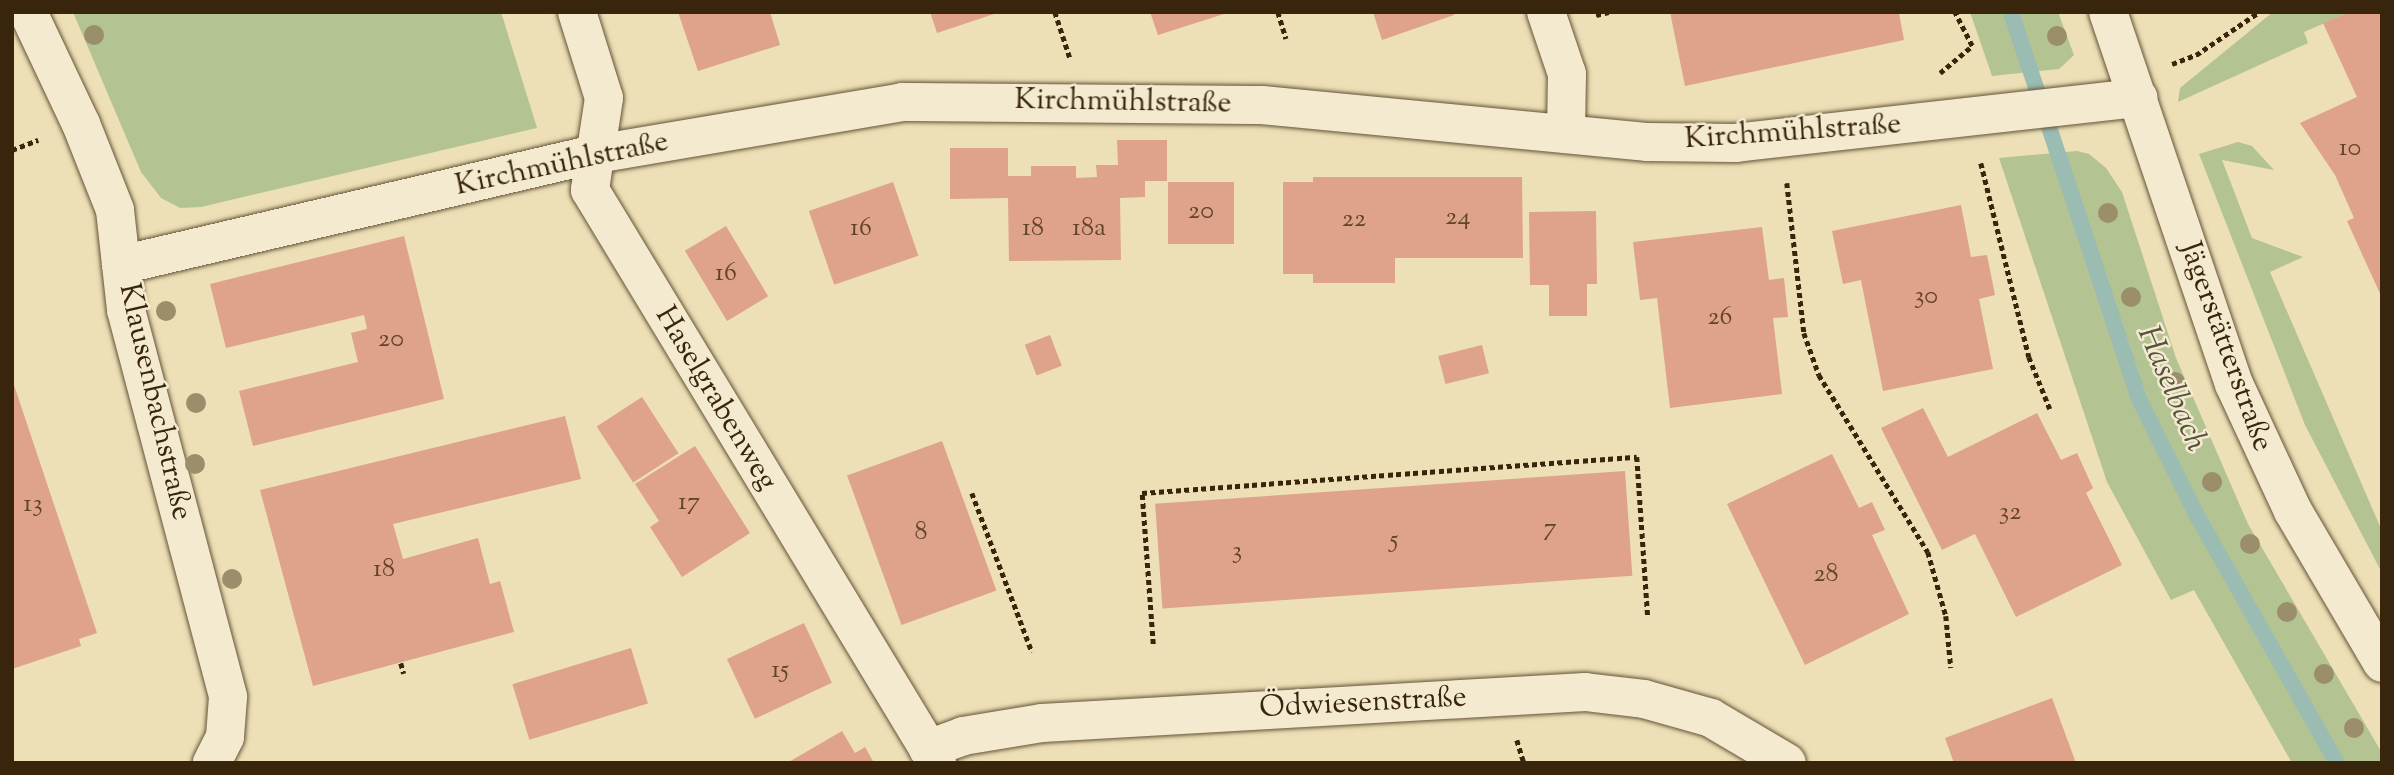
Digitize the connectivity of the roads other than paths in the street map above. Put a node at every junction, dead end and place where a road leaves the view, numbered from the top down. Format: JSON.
{"nodes":[{"id":1,"x":28,"y":12,"type":"edge"},
{"id":2,"x":576,"y":12,"type":"edge"},
{"id":3,"x":1546,"y":12,"type":"edge"},
{"id":4,"x":2108,"y":12,"type":"edge"},
{"id":5,"x":2148,"y":83,"type":"junction"},
{"id":6,"x":1566,"y":134,"type":"junction"},
{"id":7,"x":596,"y":154,"type":"junction"},
{"id":8,"x":121,"y":265,"type":"junction"},
{"id":9,"x":2382,"y":663,"type":"edge"},
{"id":10,"x":932,"y":756,"type":"edge"},
{"id":11,"x":213,"y":762,"type":"edge"},
{"id":12,"x":1787,"y":763,"type":"edge"}],
"edges":[{"from":1,"to":8,"type":"street","name":"Klausenbachstraße"},
{"from":2,"to":7,"type":"street","name":"Haselgrabenweg"},
{"from":3,"to":6,"type":"street"},
{"from":4,"to":5,"type":"street","name":"Jägerstätterstraße"},
{"from":5,"to":6,"type":"street","name":"Kirchmühlstraße"},
{"from":5,"to":9,"type":"street","name":"Jägerstätterstraße"},
{"from":6,"to":7,"type":"street","name":"Kirchmühlstraße"},
{"from":7,"to":8,"type":"street","name":"Kirchmühlstraße"},
{"from":7,"to":10,"type":"street","name":"Haselgrabenweg"},
{"from":8,"to":11,"type":"street","name":"Klausenbachstraße"},
{"from":10,"to":12,"type":"street","name":"Ödwiesenstraße"}]}
